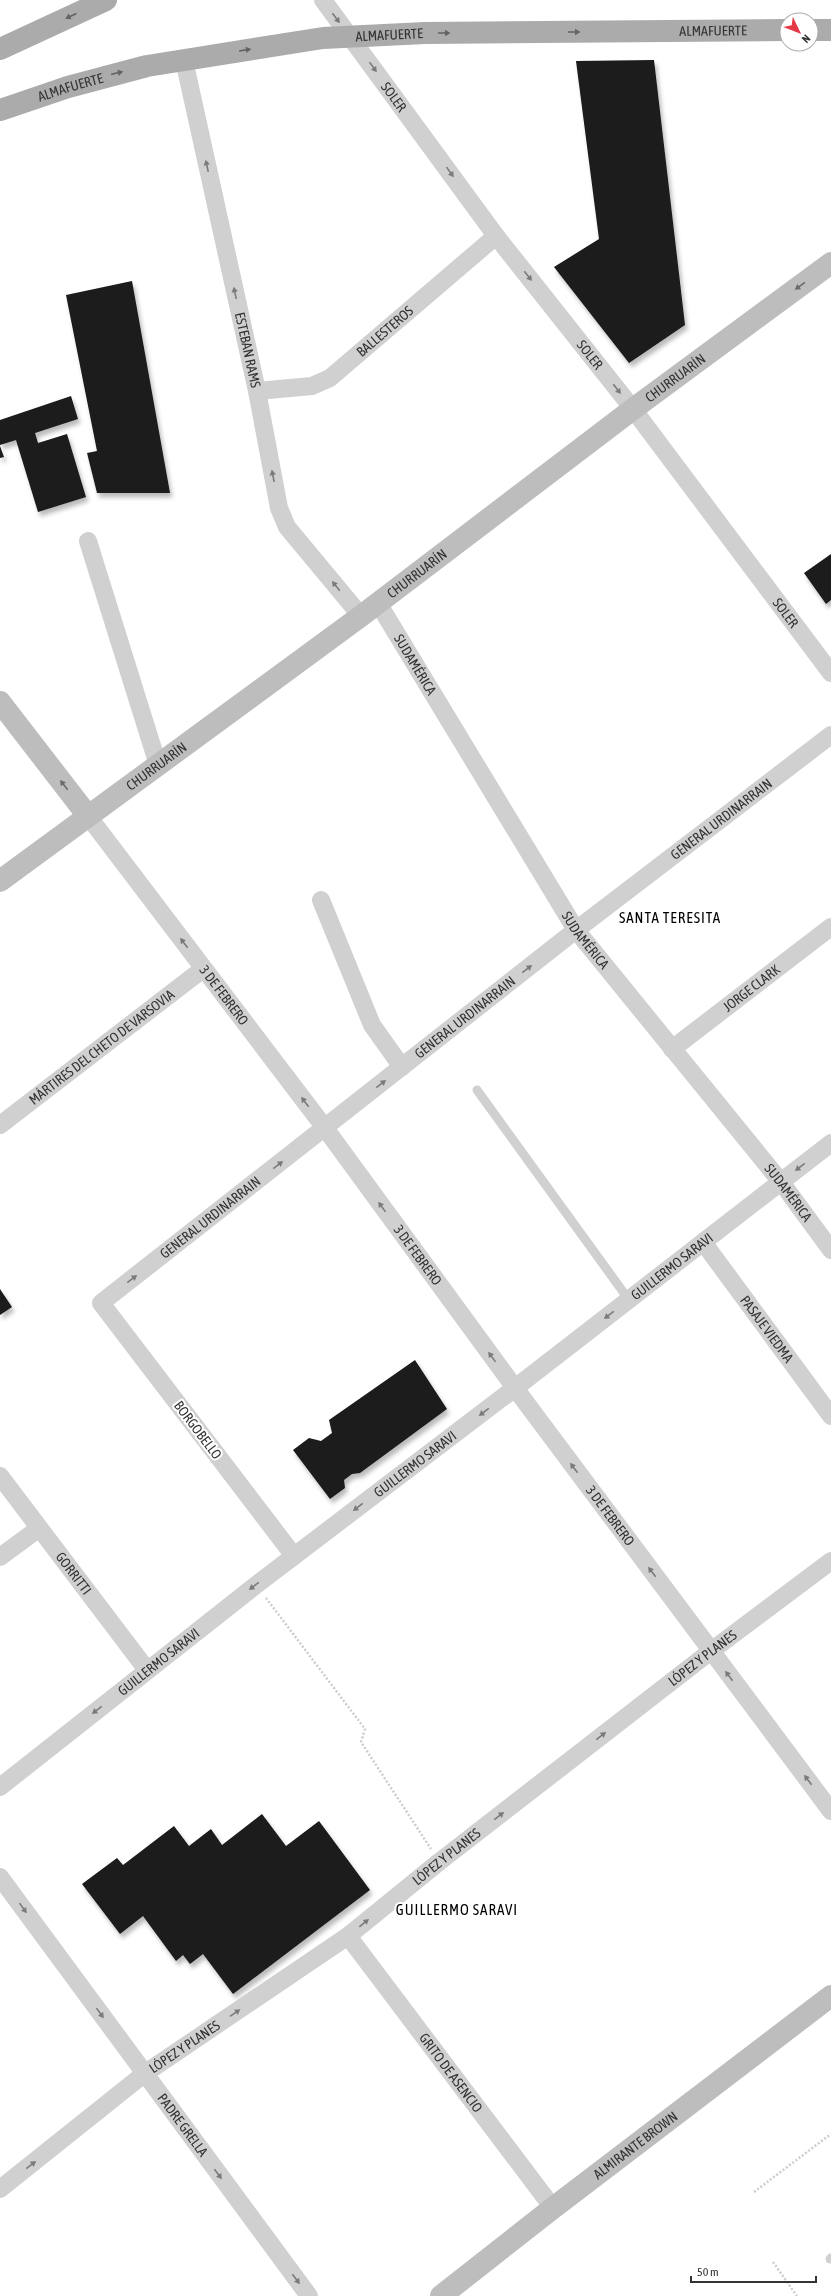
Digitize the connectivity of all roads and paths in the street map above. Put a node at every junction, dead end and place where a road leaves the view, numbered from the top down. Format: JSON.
{"nodes":[{"id":1,"x":106,"y":0,"type":"edge"},
{"id":2,"x":323,"y":0,"type":"edge"},
{"id":3,"x":779,"y":30,"type":"edge"},
{"id":4,"x":819,"y":30,"type":"edge"},
{"id":5,"x":831,"y":30,"type":"edge"},
{"id":6,"x":350,"y":35,"type":"junction"},
{"id":7,"x":0,"y":49,"type":"edge"},
{"id":8,"x":184,"y":60,"type":"junction"},
{"id":9,"x":0,"y":110,"type":"edge"},
{"id":10,"x":496,"y":236,"type":"junction"},
{"id":11,"x":831,"y":263,"type":"edge"},
{"id":12,"x":257,"y":391,"type":"junction"},
{"id":13,"x":633,"y":409,"type":"junction"},
{"id":14,"x":88,"y":542,"type":"dead end"},
{"id":15,"x":369,"y":609,"type":"junction"},
{"id":16,"x":831,"y":673,"type":"edge"},
{"id":17,"x":0,"y":702,"type":"edge"},
{"id":18,"x":831,"y":735,"type":"edge"},
{"id":19,"x":158,"y":765,"type":"junction"},
{"id":20,"x":88,"y":816,"type":"junction"},
{"id":21,"x":0,"y":881,"type":"edge"},
{"id":22,"x":321,"y":900,"type":"dead end"},
{"id":23,"x":831,"y":927,"type":"edge"},
{"id":24,"x":576,"y":930,"type":"junction"},
{"id":25,"x":203,"y":969,"type":"junction"},
{"id":26,"x":672,"y":1049,"type":"junction"},
{"id":27,"x":402,"y":1068,"type":"junction"},
{"id":28,"x":477,"y":1090,"type":"dead end"},
{"id":29,"x":0,"y":1125,"type":"edge"},
{"id":30,"x":325,"y":1128,"type":"junction"},
{"id":31,"x":831,"y":1143,"type":"edge"},
{"id":32,"x":781,"y":1182,"type":"junction"},
{"id":33,"x":703,"y":1242,"type":"junction"},
{"id":34,"x":831,"y":1250,"type":"edge"},
{"id":35,"x":629,"y":1300,"type":"junction"},
{"id":36,"x":101,"y":1303,"type":"joint"},
{"id":37,"x":515,"y":1388,"type":"junction"},
{"id":38,"x":831,"y":1416,"type":"edge"},
{"id":39,"x":0,"y":1476,"type":"edge"},
{"id":40,"x":38,"y":1529,"type":"junction"},
{"id":41,"x":294,"y":1556,"type":"junction"},
{"id":42,"x":0,"y":1557,"type":"edge"},
{"id":43,"x":831,"y":1561,"type":"edge"},
{"id":44,"x":256,"y":1585,"type":"junction"},
{"id":45,"x":710,"y":1651,"type":"junction"},
{"id":46,"x":147,"y":1670,"type":"junction"},
{"id":47,"x":0,"y":1786,"type":"edge"},
{"id":48,"x":831,"y":1811,"type":"edge"},
{"id":49,"x":439,"y":1862,"type":"junction"},
{"id":50,"x":0,"y":1876,"type":"edge"},
{"id":51,"x":348,"y":1936,"type":"junction"},
{"id":52,"x":831,"y":1996,"type":"edge"},
{"id":53,"x":144,"y":2074,"type":"junction"},
{"id":54,"x":831,"y":2134,"type":"edge"},
{"id":55,"x":0,"y":2189,"type":"edge"},
{"id":56,"x":754,"y":2192,"type":"dead end"},
{"id":57,"x":553,"y":2208,"type":"junction"},
{"id":58,"x":773,"y":2262,"type":"dead end"},
{"id":59,"x":309,"y":2296,"type":"edge"},
{"id":60,"x":442,"y":2296,"type":"edge"},
{"id":61,"x":798,"y":2296,"type":"edge"}],
"edges":[{"from":1,"to":7,"type":"main road","one_way":true},
{"from":2,"to":6,"type":"street","name":"SOLER","one_way":true},
{"from":6,"to":3,"type":"main road","name":"ALMAFUERTE","one_way":true},
{"from":4,"to":5,"type":"main road"},
{"from":8,"to":6,"type":"main road","name":"ALMAFUERTE","one_way":true},
{"from":6,"to":10,"type":"street","name":"SOLER","one_way":true},
{"from":9,"to":8,"type":"main road","name":"ALMAFUERTE","one_way":true},
{"from":12,"to":8,"type":"street","name":"ESTEBAN RAMS","one_way":true},
{"from":10,"to":12,"type":"street","name":"BALLESTEROS"},
{"from":10,"to":13,"type":"street","name":"SOLER","one_way":true},
{"from":11,"to":13,"type":"main road","name":"CHURRUARÍN","one_way":true},
{"from":15,"to":12,"type":"street","name":"ESTEBAN RAMS","one_way":true},
{"from":13,"to":15,"type":"main road","name":"CHURRUARÍN"},
{"from":13,"to":16,"type":"street","name":"SOLER"},
{"from":14,"to":19,"type":"street"},
{"from":15,"to":19,"type":"main road","name":"CHURRUARÍN"},
{"from":15,"to":24,"type":"street","name":"SUDAMÉRICA"},
{"from":20,"to":17,"type":"main road","name":"3 DE FEBRERO","one_way":true},
{"from":18,"to":24,"type":"street","name":"GENERAL URDINARRAIN"},
{"from":19,"to":20,"type":"main road","name":"CHURRUARÍN"},
{"from":20,"to":21,"type":"main road","name":"CHURRUARÍN"},
{"from":25,"to":20,"type":"street","name":"3 DE FEBRERO","one_way":true},
{"from":22,"to":27,"type":"street"},
{"from":23,"to":26,"type":"street","name":"JORGE CLARK"},
{"from":24,"to":26,"type":"street","name":"SUDAMÉRICA"},
{"from":27,"to":24,"type":"street","name":"GENERAL URDINARRAIN","one_way":true},
{"from":25,"to":29,"type":"street","name":"MÁRTIRES DEL CHETO DE VARSOVIA"},
{"from":30,"to":25,"type":"street","name":"3 DE FEBRERO","one_way":true},
{"from":26,"to":32,"type":"street","name":"SUDAMÉRICA"},
{"from":30,"to":27,"type":"street","name":"GENERAL URDINARRAIN","one_way":true},
{"from":28,"to":35,"type":"lane"},
{"from":36,"to":30,"type":"street","name":"GENERAL URDINARRAIN","one_way":true},
{"from":37,"to":30,"type":"street","name":"3 DE FEBRERO","one_way":true},
{"from":31,"to":32,"type":"street","name":"GUILLERMO SARAVI","one_way":true},
{"from":32,"to":33,"type":"street","name":"GUILLERMO SARAVI"},
{"from":32,"to":34,"type":"street","name":"SUDAMÉRICA"},
{"from":33,"to":35,"type":"street","name":"GUILLERMO SARAVI"},
{"from":33,"to":38,"type":"street","name":"PASAJE VIEDMA"},
{"from":35,"to":37,"type":"street","name":"GUILLERMO SARAVI","one_way":true},
{"from":36,"to":41,"type":"street","name":"BORGOBELLO"},
{"from":37,"to":41,"type":"street","name":"GUILLERMO SARAVI","one_way":true},
{"from":45,"to":37,"type":"street","name":"3 DE FEBRERO","one_way":true},
{"from":39,"to":40,"type":"street","name":"GORRITTI"},
{"from":40,"to":42,"type":"street"},
{"from":40,"to":46,"type":"street","name":"GORRITTI"},
{"from":41,"to":44,"type":"street","name":"GUILLERMO SARAVI"},
{"from":43,"to":45,"type":"street","name":"LÓPEZ Y PLANES"},
{"from":44,"to":46,"type":"street","name":"GUILLERMO SARAVI","one_way":true},
{"from":44,"to":49,"type":"path"},
{"from":48,"to":45,"type":"street","name":"3 DE FEBRERO","one_way":true},
{"from":49,"to":45,"type":"street","name":"LÓPEZ Y PLANES","one_way":true},
{"from":46,"to":47,"type":"street","name":"GUILLERMO SARAVI","one_way":true},
{"from":51,"to":49,"type":"street","name":"LÓPEZ Y PLANES","one_way":true},
{"from":50,"to":53,"type":"street","name":"PADRE GRELLA","one_way":true},
{"from":53,"to":51,"type":"street","name":"LÓPEZ Y PLANES","one_way":true},
{"from":51,"to":57,"type":"street","name":"GRITO DE ASENCIO"},
{"from":52,"to":57,"type":"main road","name":"ALMIRANTE BROWN"},
{"from":55,"to":53,"type":"street","name":"LÓPEZ Y PLANES","one_way":true},
{"from":53,"to":59,"type":"street","name":"PADRE GRELLA","one_way":true},
{"from":54,"to":56,"type":"path"},
{"from":57,"to":60,"type":"main road","name":"ALMIRANTE BROWN"},
{"from":58,"to":61,"type":"path"}]}
